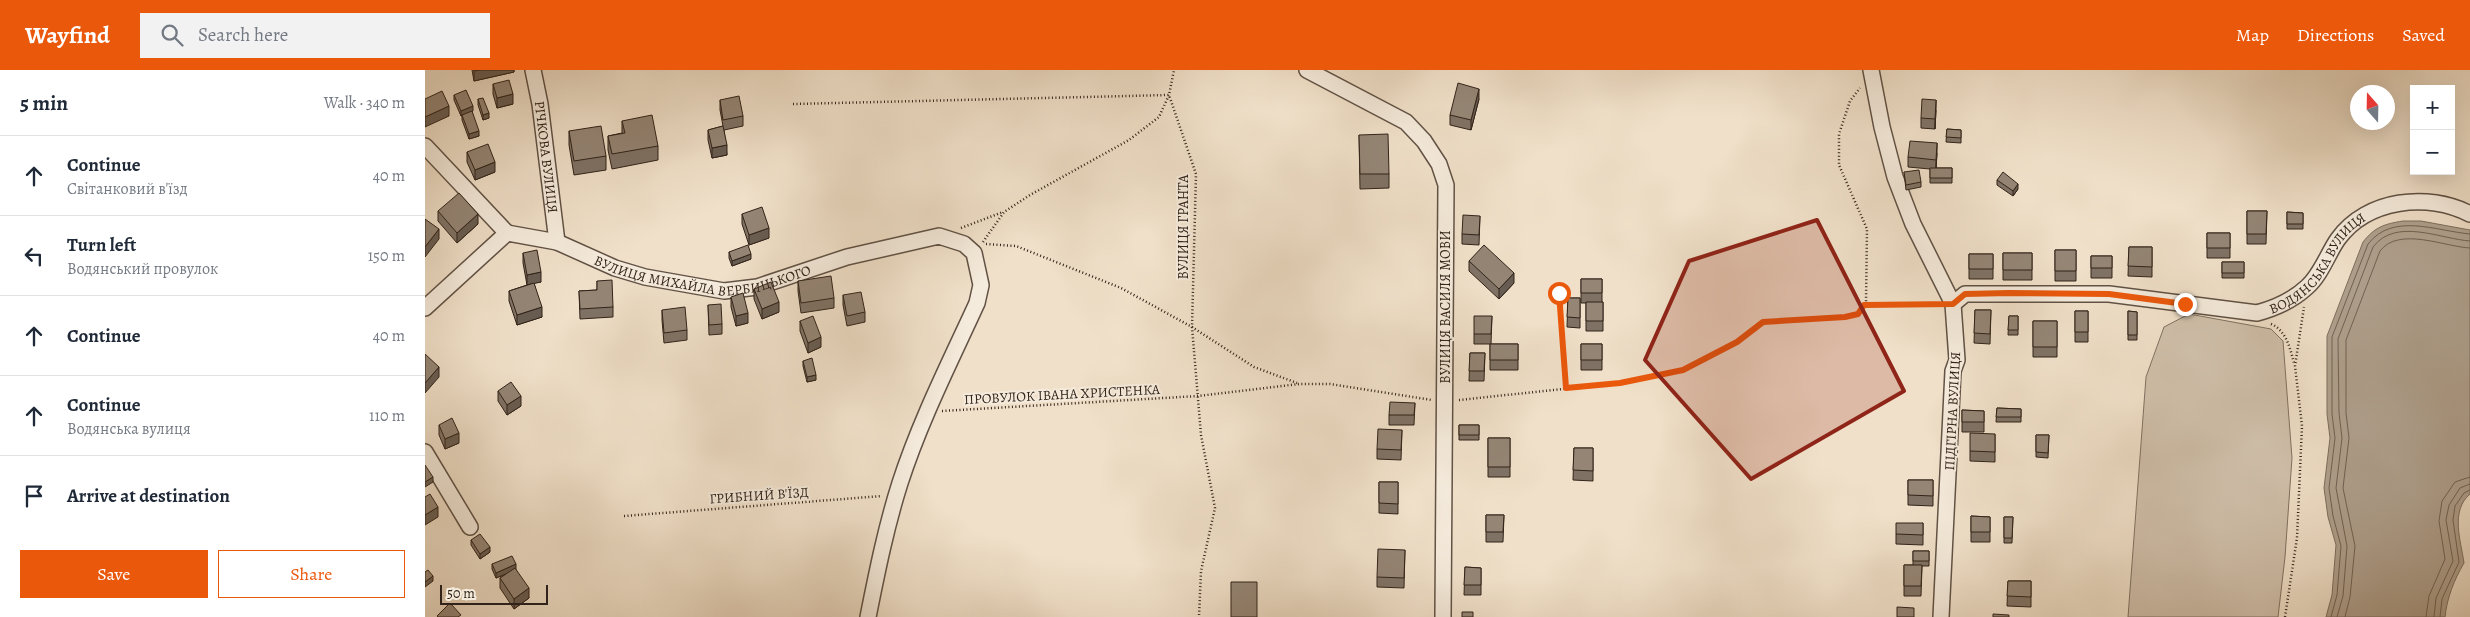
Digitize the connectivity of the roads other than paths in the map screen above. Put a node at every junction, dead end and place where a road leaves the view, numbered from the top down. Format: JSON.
{"nodes":[{"id":1,"x":533,"y":70,"type":"edge"},
{"id":2,"x":1307,"y":70,"type":"edge"},
{"id":3,"x":1871,"y":71,"type":"edge"},
{"id":4,"x":425,"y":146,"type":"edge"},
{"id":5,"x":2470,"y":214,"type":"edge"},
{"id":6,"x":507,"y":233,"type":"junction"},
{"id":7,"x":557,"y":242,"type":"junction"},
{"id":8,"x":1953,"y":304,"type":"junction"},
{"id":9,"x":425,"y":308,"type":"edge"},
{"id":10,"x":425,"y":452,"type":"edge"},
{"id":11,"x":469,"y":527,"type":"dead end"},
{"id":12,"x":869,"y":617,"type":"edge"},
{"id":13,"x":1443,"y":617,"type":"edge"},
{"id":14,"x":1941,"y":617,"type":"edge"}],
"edges":[{"from":1,"to":7,"type":"street","name":"РІЧКОВА ВУЛИЦЯ"},
{"from":2,"to":13,"type":"street","name":"ВУЛИЦЯ ВАСИЛЯ МОВИ"},
{"from":3,"to":8,"type":"street","name":"ПІДГІРНА ВУЛИЦЯ"},
{"from":4,"to":6,"type":"street"},
{"from":5,"to":8,"type":"street","name":"ВОДЯНСЬКА ВУЛИЦЯ"},
{"from":6,"to":7,"type":"street","name":"ВУЛИЦЯ МИХАЙЛА ВЕРБИЦЬКОГО"},
{"from":6,"to":9,"type":"street"},
{"from":7,"to":12,"type":"street","name":"ВУЛИЦЯ МИХАЙЛА ВЕРБИЦЬКОГО"},
{"from":8,"to":14,"type":"street","name":"ПІДГІРНА ВУЛИЦЯ"},
{"from":10,"to":11,"type":"street"}]}
